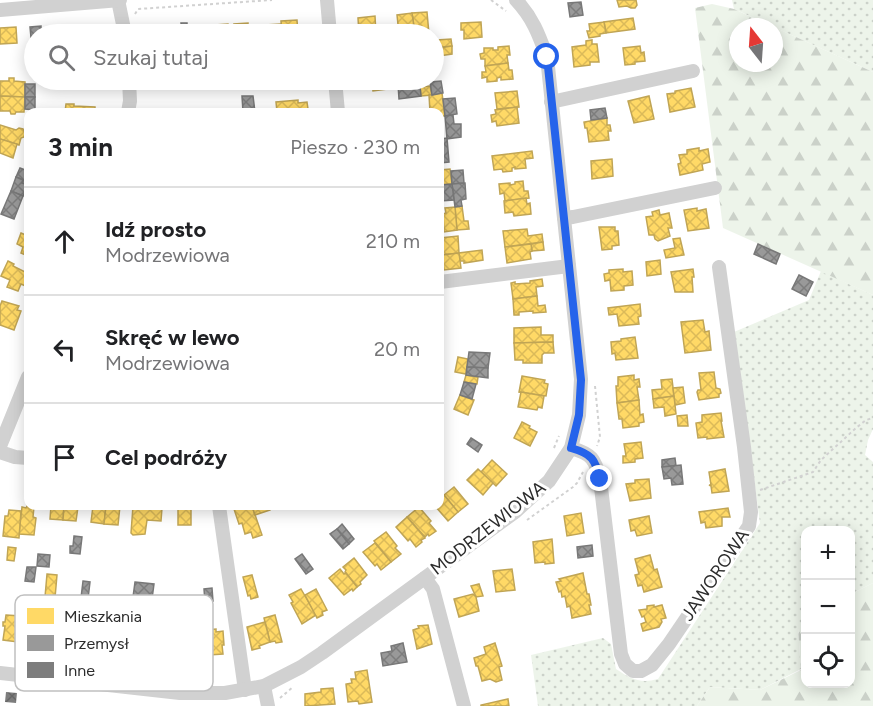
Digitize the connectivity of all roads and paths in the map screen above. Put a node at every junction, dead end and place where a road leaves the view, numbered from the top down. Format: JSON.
{"nodes":[{"id":1,"x":119,"y":0,"type":"edge"},
{"id":2,"x":272,"y":0,"type":"edge"},
{"id":3,"x":327,"y":0,"type":"edge"},
{"id":4,"x":491,"y":0,"type":"edge"},
{"id":5,"x":516,"y":0,"type":"edge"},
{"id":6,"x":0,"y":10,"type":"edge"},
{"id":7,"x":511,"y":14,"type":"dead end"},
{"id":8,"x":122,"y":20,"type":"junction"},
{"id":9,"x":123,"y":24,"type":"edge"},
{"id":10,"x":329,"y":24,"type":"edge"},
{"id":11,"x":693,"y":71,"type":"dead end"},
{"id":12,"x":129,"y":90,"type":"edge"},
{"id":13,"x":336,"y":90,"type":"edge"},
{"id":14,"x":551,"y":102,"type":"junction"},
{"id":15,"x":129,"y":108,"type":"edge"},
{"id":16,"x":338,"y":108,"type":"edge"},
{"id":17,"x":716,"y":189,"type":"dead end"},
{"id":18,"x":564,"y":218,"type":"junction"},
{"id":19,"x":569,"y":266,"type":"junction"},
{"id":20,"x":719,"y":267,"type":"dead end"},
{"id":21,"x":444,"y":282,"type":"edge"},
{"id":22,"x":24,"y":386,"type":"edge"},
{"id":23,"x":873,"y":418,"type":"edge"},
{"id":24,"x":560,"y":436,"type":"dead end"},
{"id":25,"x":1,"y":440,"type":"edge"},
{"id":26,"x":571,"y":448,"type":"junction"},
{"id":27,"x":0,"y":452,"type":"edge"},
{"id":28,"x":551,"y":455,"type":"dead end"},
{"id":29,"x":24,"y":458,"type":"edge"},
{"id":30,"x":749,"y":494,"type":"junction"},
{"id":31,"x":220,"y":510,"type":"edge"},
{"id":32,"x":425,"y":578,"type":"junction"},
{"id":33,"x":0,"y":674,"type":"edge"},
{"id":34,"x":15,"y":676,"type":"edge"},
{"id":35,"x":264,"y":686,"type":"junction"},
{"id":36,"x":245,"y":690,"type":"junction"},
{"id":37,"x":161,"y":691,"type":"edge"},
{"id":38,"x":268,"y":706,"type":"edge"},
{"id":39,"x":464,"y":706,"type":"edge"}],
"edges":[{"from":1,"to":6,"type":"street"},
{"from":1,"to":8,"type":"street"},
{"from":2,"to":8,"type":"path"},
{"from":3,"to":10,"type":"street"},
{"from":4,"to":7,"type":"path"},
{"from":5,"to":14,"type":"street","name":"MODRZEWIOWA"},
{"from":8,"to":9,"type":"street"},
{"from":11,"to":14,"type":"street"},
{"from":12,"to":15,"type":"street"},
{"from":13,"to":16,"type":"street"},
{"from":14,"to":18,"type":"street","name":"MODRZEWIOWA"},
{"from":17,"to":18,"type":"street"},
{"from":18,"to":19,"type":"street","name":"MODRZEWIOWA"},
{"from":19,"to":21,"type":"street"},
{"from":19,"to":26,"type":"street","name":"MODRZEWIOWA"},
{"from":20,"to":30,"type":"street","name":"JAWOROWA"},
{"from":22,"to":25,"type":"street"},
{"from":23,"to":30,"type":"path"},
{"from":24,"to":28,"type":"path"},
{"from":26,"to":30,"type":"street","name":"JAWOROWA"},
{"from":26,"to":32,"type":"street","name":"MODRZEWIOWA"},
{"from":27,"to":29,"type":"street"},
{"from":31,"to":36,"type":"street"},
{"from":32,"to":35,"type":"street","name":"MODRZEWIOWA"},
{"from":32,"to":39,"type":"street","name":"MODRZEWIOWA"},
{"from":33,"to":34,"type":"street","name":"MODRZEWIOWA"},
{"from":35,"to":36,"type":"street","name":"MODRZEWIOWA"},
{"from":35,"to":38,"type":"street"},
{"from":36,"to":37,"type":"street","name":"MODRZEWIOWA"}]}
